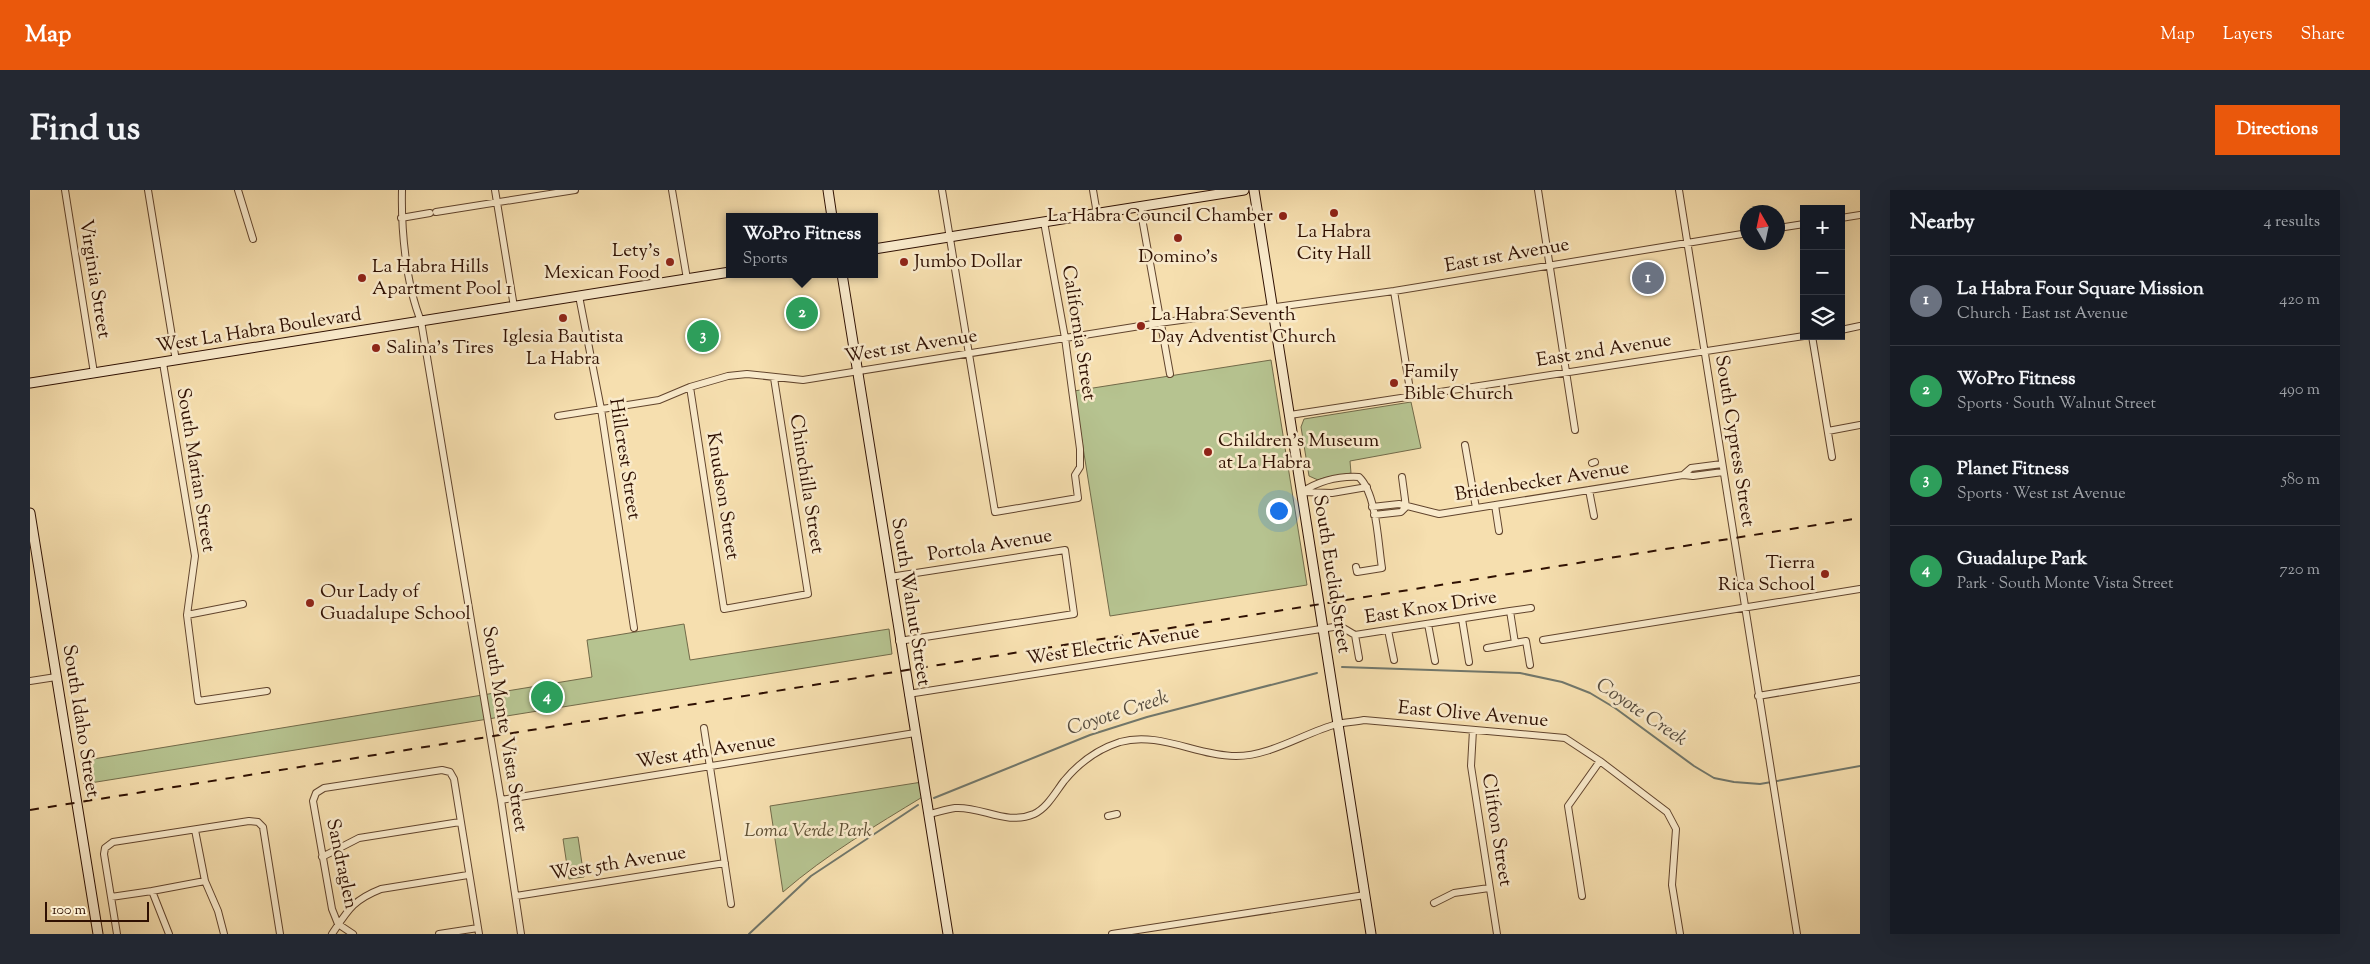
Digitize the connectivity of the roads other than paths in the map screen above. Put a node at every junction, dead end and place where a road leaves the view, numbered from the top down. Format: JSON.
{"nodes":[{"id":1,"x":64,"y":190,"type":"edge"},
{"id":2,"x":148,"y":190,"type":"edge"},
{"id":3,"x":238,"y":190,"type":"edge"},
{"id":4,"x":402,"y":190,"type":"edge"},
{"id":5,"x":495,"y":190,"type":"edge"},
{"id":6,"x":576,"y":190,"type":"edge"},
{"id":7,"x":672,"y":190,"type":"edge"},
{"id":8,"x":828,"y":190,"type":"edge"},
{"id":9,"x":942,"y":190,"type":"edge"},
{"id":10,"x":1093,"y":190,"type":"edge"},
{"id":11,"x":1244,"y":190,"type":"edge"},
{"id":12,"x":1254,"y":190,"type":"edge"},
{"id":13,"x":1538,"y":190,"type":"edge"},
{"id":14,"x":1679,"y":190,"type":"edge"},
{"id":15,"x":497,"y":202,"type":"junction"},
{"id":16,"x":1140,"y":207,"type":"junction"},
{"id":17,"x":831,"y":213,"type":"edge"},
{"id":18,"x":1096,"y":214,"type":"junction"},
{"id":19,"x":1860,"y":215,"type":"edge"},
{"id":20,"x":1845,"y":217,"type":"edge"},
{"id":21,"x":401,"y":218,"type":"junction"},
{"id":22,"x":1044,"y":222,"type":"junction"},
{"id":23,"x":1800,"y":225,"type":"edge"},
{"id":24,"x":1785,"y":227,"type":"edge"},
{"id":25,"x":1740,"y":234,"type":"edge"},
{"id":26,"x":950,"y":237,"type":"junction"},
{"id":27,"x":252,"y":239,"type":"dead end"},
{"id":28,"x":1687,"y":242,"type":"junction"},
{"id":29,"x":878,"y":248,"type":"edge"},
{"id":30,"x":1549,"y":264,"type":"junction"},
{"id":31,"x":726,"y":273,"type":"edge"},
{"id":32,"x":843,"y":278,"type":"edge"},
{"id":33,"x":687,"y":279,"type":"junction"},
{"id":34,"x":1394,"y":291,"type":"junction"},
{"id":35,"x":579,"y":296,"type":"junction"},
{"id":36,"x":514,"y":307,"type":"junction"},
{"id":37,"x":1272,"y":309,"type":"junction"},
{"id":38,"x":421,"y":321,"type":"junction"},
{"id":39,"x":1159,"y":323,"type":"junction"},
{"id":40,"x":1860,"y":326,"type":"edge"},
{"id":41,"x":1845,"y":329,"type":"edge"},
{"id":42,"x":1800,"y":337,"type":"edge"},
{"id":43,"x":1065,"y":338,"type":"junction"},
{"id":44,"x":1813,"y":340,"type":"edge"},
{"id":45,"x":1704,"y":351,"type":"junction"},
{"id":46,"x":969,"y":353,"type":"junction"},
{"id":47,"x":176,"y":361,"type":"junction"},
{"id":48,"x":163,"y":363,"type":"junction"},
{"id":49,"x":857,"y":371,"type":"junction"},
{"id":50,"x":1566,"y":372,"type":"junction"},
{"id":51,"x":94,"y":374,"type":"junction"},
{"id":52,"x":1170,"y":374,"type":"dead end"},
{"id":53,"x":774,"y":378,"type":"junction"},
{"id":54,"x":30,"y":383,"type":"edge"},
{"id":55,"x":690,"y":387,"type":"junction"},
{"id":56,"x":1412,"y":396,"type":"junction"},
{"id":57,"x":601,"y":409,"type":"junction"},
{"id":58,"x":1290,"y":415,"type":"junction"},
{"id":59,"x":558,"y":416,"type":"dead end"},
{"id":60,"x":1860,"y":426,"type":"edge"},
{"id":61,"x":1575,"y":430,"type":"dead end"},
{"id":62,"x":1828,"y":431,"type":"junction"},
{"id":63,"x":1465,"y":445,"type":"dead end"},
{"id":64,"x":1832,"y":457,"type":"dead end"},
{"id":65,"x":1722,"y":464,"type":"junction"},
{"id":66,"x":1723,"y":472,"type":"junction"},
{"id":67,"x":1683,"y":475,"type":"junction"},
{"id":68,"x":1402,"y":477,"type":"dead end"},
{"id":69,"x":1366,"y":487,"type":"junction"},
{"id":70,"x":1590,"y":490,"type":"junction"},
{"id":71,"x":1302,"y":492,"type":"junction"},
{"id":72,"x":1495,"y":505,"type":"junction"},
{"id":73,"x":1372,"y":507,"type":"junction"},
{"id":74,"x":1406,"y":507,"type":"junction"},
{"id":75,"x":1476,"y":508,"type":"junction"},
{"id":76,"x":30,"y":513,"type":"edge"},
{"id":77,"x":1374,"y":516,"type":"junction"},
{"id":78,"x":1594,"y":516,"type":"dead end"},
{"id":79,"x":1499,"y":531,"type":"dead end"},
{"id":80,"x":33,"y":556,"type":"edge"},
{"id":81,"x":1356,"y":567,"type":"dead end"},
{"id":82,"x":890,"y":577,"type":"junction"},
{"id":83,"x":1860,"y":589,"type":"edge"},
{"id":84,"x":243,"y":604,"type":"dead end"},
{"id":85,"x":1530,"y":608,"type":"dead end"},
{"id":86,"x":724,"y":609,"type":"joint"},
{"id":87,"x":1745,"y":609,"type":"junction"},
{"id":88,"x":1510,"y":611,"type":"junction"},
{"id":89,"x":187,"y":615,"type":"junction"},
{"id":90,"x":1462,"y":619,"type":"junction"},
{"id":91,"x":1428,"y":624,"type":"junction"},
{"id":92,"x":634,"y":628,"type":"dead end"},
{"id":93,"x":1322,"y":628,"type":"junction"},
{"id":94,"x":1388,"y":630,"type":"junction"},
{"id":95,"x":1355,"y":635,"type":"junction"},
{"id":96,"x":1543,"y":640,"type":"dead end"},
{"id":97,"x":899,"y":641,"type":"junction"},
{"id":98,"x":1515,"y":643,"type":"junction"},
{"id":99,"x":1487,"y":648,"type":"dead end"},
{"id":100,"x":1359,"y":658,"type":"dead end"},
{"id":101,"x":1394,"y":660,"type":"dead end"},
{"id":102,"x":1435,"y":661,"type":"dead end"},
{"id":103,"x":1469,"y":662,"type":"dead end"},
{"id":104,"x":1530,"y":665,"type":"dead end"},
{"id":105,"x":56,"y":677,"type":"junction"},
{"id":106,"x":1860,"y":679,"type":"edge"},
{"id":107,"x":30,"y":681,"type":"edge"},
{"id":108,"x":267,"y":691,"type":"dead end"},
{"id":109,"x":908,"y":694,"type":"junction"},
{"id":110,"x":1758,"y":696,"type":"junction"},
{"id":111,"x":1338,"y":724,"type":"junction"},
{"id":112,"x":704,"y":728,"type":"dead end"},
{"id":113,"x":1473,"y":730,"type":"junction"},
{"id":114,"x":914,"y":734,"type":"junction"},
{"id":115,"x":1600,"y":761,"type":"junction"},
{"id":116,"x":710,"y":767,"type":"junction"},
{"id":117,"x":501,"y":800,"type":"junction"},
{"id":118,"x":929,"y":814,"type":"junction"},
{"id":119,"x":1117,"y":814,"type":"dead end"},
{"id":120,"x":1108,"y":816,"type":"dead end"},
{"id":121,"x":460,"y":822,"type":"junction"},
{"id":122,"x":195,"y":830,"type":"junction"},
{"id":123,"x":322,"y":857,"type":"junction"},
{"id":124,"x":725,"y":863,"type":"junction"},
{"id":125,"x":468,"y":875,"type":"junction"},
{"id":126,"x":205,"y":881,"type":"junction"},
{"id":127,"x":1490,"y":888,"type":"junction"},
{"id":128,"x":152,"y":892,"type":"junction"},
{"id":129,"x":1365,"y":895,"type":"junction"},
{"id":130,"x":516,"y":896,"type":"junction"},
{"id":131,"x":1582,"y":896,"type":"dead end"},
{"id":132,"x":112,"y":897,"type":"junction"},
{"id":133,"x":1434,"y":903,"type":"dead end"},
{"id":134,"x":731,"y":904,"type":"dead end"},
{"id":135,"x":338,"y":924,"type":"junction"},
{"id":136,"x":478,"y":931,"type":"edge"},
{"id":137,"x":98,"y":934,"type":"edge"},
{"id":138,"x":117,"y":934,"type":"edge"},
{"id":139,"x":169,"y":934,"type":"edge"},
{"id":140,"x":224,"y":934,"type":"edge"},
{"id":141,"x":280,"y":934,"type":"edge"},
{"id":142,"x":332,"y":934,"type":"edge"},
{"id":143,"x":353,"y":934,"type":"edge"},
{"id":144,"x":439,"y":934,"type":"edge"},
{"id":145,"x":521,"y":934,"type":"edge"},
{"id":146,"x":948,"y":934,"type":"edge"},
{"id":147,"x":1112,"y":934,"type":"edge"},
{"id":148,"x":1372,"y":934,"type":"edge"},
{"id":149,"x":1497,"y":934,"type":"edge"},
{"id":150,"x":1680,"y":934,"type":"edge"},
{"id":151,"x":1798,"y":934,"type":"edge"}],
"edges":[{"from":1,"to":51,"type":"street","name":"Virginia Street"},
{"from":2,"to":47,"type":"street"},
{"from":3,"to":27,"type":"street"},
{"from":4,"to":21,"type":"street","name":"South Monte Vista Street"},
{"from":5,"to":15,"type":"street"},
{"from":6,"to":15,"type":"street"},
{"from":7,"to":33,"type":"street"},
{"from":8,"to":17,"type":"main road"},
{"from":9,"to":26,"type":"street"},
{"from":10,"to":18,"type":"street"},
{"from":11,"to":16,"type":"main road"},
{"from":12,"to":37,"type":"main road","name":"South Euclid Street"},
{"from":13,"to":30,"type":"street"},
{"from":14,"to":28,"type":"street","name":"South Cypress Street"},
{"from":15,"to":21,"type":"street"},
{"from":15,"to":36,"type":"street"},
{"from":16,"to":18,"type":"main road"},
{"from":16,"to":39,"type":"street"},
{"from":18,"to":22,"type":"main road"},
{"from":19,"to":20,"type":"street"},
{"from":21,"to":38,"type":"street","name":"South Monte Vista Street"},
{"from":22,"to":26,"type":"main road"},
{"from":22,"to":43,"type":"street","name":"California Street"},
{"from":23,"to":24,"type":"street"},
{"from":25,"to":28,"type":"street","name":"East 1st Avenue"},
{"from":26,"to":29,"type":"main road"},
{"from":26,"to":46,"type":"street"},
{"from":28,"to":30,"type":"street","name":"East 1st Avenue"},
{"from":28,"to":45,"type":"street","name":"South Cypress Street"},
{"from":30,"to":34,"type":"street","name":"East 1st Avenue"},
{"from":30,"to":50,"type":"street"},
{"from":31,"to":33,"type":"main road","name":"West La Habra Boulevard"},
{"from":32,"to":49,"type":"main road","name":"South Walnut Street"},
{"from":33,"to":35,"type":"main road","name":"West La Habra Boulevard"},
{"from":34,"to":37,"type":"street","name":"East 1st Avenue"},
{"from":34,"to":56,"type":"street"},
{"from":35,"to":36,"type":"main road","name":"West La Habra Boulevard"},
{"from":35,"to":57,"type":"street","name":"Hillcrest Street"},
{"from":36,"to":38,"type":"main road","name":"West La Habra Boulevard"},
{"from":37,"to":39,"type":"street","name":"West 1st Avenue"},
{"from":37,"to":58,"type":"main road","name":"South Euclid Street"},
{"from":38,"to":47,"type":"main road","name":"West La Habra Boulevard"},
{"from":38,"to":117,"type":"street","name":"South Monte Vista Street"},
{"from":39,"to":43,"type":"street","name":"West 1st Avenue"},
{"from":39,"to":52,"type":"street"},
{"from":40,"to":41,"type":"street"},
{"from":42,"to":45,"type":"street","name":"East 2nd Avenue"},
{"from":43,"to":46,"type":"street","name":"West 1st Avenue"},
{"from":43,"to":46,"type":"street","name":"California Street"},
{"from":44,"to":62,"type":"street"},
{"from":45,"to":50,"type":"street","name":"East 2nd Avenue"},
{"from":45,"to":65,"type":"street","name":"South Cypress Street"},
{"from":46,"to":49,"type":"street","name":"West 1st Avenue"},
{"from":47,"to":48,"type":"main road","name":"West La Habra Boulevard"},
{"from":48,"to":51,"type":"main road","name":"West La Habra Boulevard"},
{"from":48,"to":89,"type":"street","name":"South Marian Street"},
{"from":49,"to":53,"type":"street","name":"West 1st Avenue"},
{"from":49,"to":82,"type":"main road","name":"South Walnut Street"},
{"from":50,"to":56,"type":"street","name":"East 2nd Avenue"},
{"from":50,"to":61,"type":"street"},
{"from":51,"to":54,"type":"main road","name":"West La Habra Boulevard"},
{"from":53,"to":55,"type":"street","name":"West 1st Avenue"},
{"from":53,"to":86,"type":"street","name":"Chinchilla Street"},
{"from":55,"to":57,"type":"street","name":"West 1st Avenue"},
{"from":55,"to":86,"type":"street","name":"Knudson Street"},
{"from":56,"to":58,"type":"street","name":"East 2nd Avenue"},
{"from":57,"to":59,"type":"street","name":"West 1st Avenue"},
{"from":57,"to":92,"type":"street","name":"Hillcrest Street"},
{"from":58,"to":71,"type":"main road","name":"South Euclid Street"},
{"from":60,"to":62,"type":"street"},
{"from":62,"to":64,"type":"street"},
{"from":63,"to":75,"type":"street"},
{"from":65,"to":66,"type":"street","name":"South Cypress Street"},
{"from":65,"to":67,"type":"street","name":"Bridenbecker Avenue"},
{"from":66,"to":67,"type":"street","name":"Bridenbecker Avenue"},
{"from":66,"to":87,"type":"street","name":"South Cypress Street"},
{"from":67,"to":70,"type":"street","name":"Bridenbecker Avenue"},
{"from":68,"to":74,"type":"street"},
{"from":69,"to":71,"type":"street"},
{"from":69,"to":71,"type":"street"},
{"from":69,"to":73,"type":"street"},
{"from":70,"to":72,"type":"street","name":"Bridenbecker Avenue"},
{"from":70,"to":78,"type":"street"},
{"from":71,"to":93,"type":"main road","name":"South Euclid Street"},
{"from":72,"to":75,"type":"street","name":"Bridenbecker Avenue"},
{"from":72,"to":79,"type":"street"},
{"from":73,"to":74,"type":"street","name":"Bridenbecker Avenue"},
{"from":73,"to":77,"type":"street"},
{"from":74,"to":75,"type":"street","name":"Bridenbecker Avenue"},
{"from":74,"to":77,"type":"street"},
{"from":76,"to":80,"type":"main road","name":"South Idaho Street"},
{"from":77,"to":81,"type":"street"},
{"from":80,"to":105,"type":"main road","name":"South Idaho Street"},
{"from":82,"to":97,"type":"main road","name":"South Walnut Street"},
{"from":82,"to":97,"type":"street","name":"Portola Avenue"},
{"from":83,"to":87,"type":"street"},
{"from":84,"to":89,"type":"street"},
{"from":85,"to":88,"type":"street"},
{"from":87,"to":96,"type":"street"},
{"from":87,"to":110,"type":"street","name":"South Cypress Street"},
{"from":88,"to":90,"type":"street","name":"East Knox Drive"},
{"from":88,"to":98,"type":"street","name":"East Knox Drive"},
{"from":89,"to":108,"type":"street","name":"South Marian Street"},
{"from":90,"to":91,"type":"street","name":"East Knox Drive"},
{"from":90,"to":103,"type":"street"},
{"from":91,"to":94,"type":"street","name":"East Knox Drive"},
{"from":91,"to":102,"type":"street"},
{"from":93,"to":95,"type":"street","name":"East Knox Drive"},
{"from":93,"to":109,"type":"street","name":"West Electric Avenue"},
{"from":93,"to":111,"type":"main road","name":"South Euclid Street"},
{"from":94,"to":95,"type":"street","name":"East Knox Drive"},
{"from":94,"to":101,"type":"street"},
{"from":95,"to":100,"type":"street"},
{"from":97,"to":109,"type":"main road","name":"South Walnut Street"},
{"from":98,"to":99,"type":"street"},
{"from":98,"to":104,"type":"street"},
{"from":105,"to":107,"type":"street"},
{"from":105,"to":137,"type":"main road","name":"South Idaho Street"},
{"from":106,"to":110,"type":"street"},
{"from":109,"to":114,"type":"main road","name":"South Walnut Street"},
{"from":110,"to":151,"type":"street","name":"South Cypress Street"},
{"from":111,"to":113,"type":"street","name":"East Olive Avenue"},
{"from":111,"to":118,"type":"street","name":"East Olive Avenue"},
{"from":111,"to":129,"type":"main road","name":"South Euclid Street"},
{"from":112,"to":116,"type":"street"},
{"from":113,"to":115,"type":"street","name":"East Olive Avenue"},
{"from":113,"to":127,"type":"street","name":"Clifton Street"},
{"from":114,"to":116,"type":"street","name":"West 4th Avenue"},
{"from":114,"to":118,"type":"main road","name":"South Walnut Street"},
{"from":115,"to":131,"type":"street"},
{"from":115,"to":150,"type":"street","name":"East Olive Avenue"},
{"from":116,"to":117,"type":"street","name":"West 4th Avenue"},
{"from":116,"to":124,"type":"street"},
{"from":117,"to":130,"type":"street","name":"South Monte Vista Street"},
{"from":118,"to":146,"type":"main road","name":"South Walnut Street"},
{"from":119,"to":120,"type":"street"},
{"from":121,"to":123,"type":"street"},
{"from":121,"to":123,"type":"street","name":"Sandraglen"},
{"from":121,"to":125,"type":"street"},
{"from":122,"to":126,"type":"street"},
{"from":122,"to":132,"type":"street"},
{"from":122,"to":141,"type":"street"},
{"from":123,"to":135,"type":"street","name":"Sandraglen"},
{"from":124,"to":130,"type":"street","name":"West 5th Avenue"},
{"from":124,"to":134,"type":"street"},
{"from":125,"to":135,"type":"street"},
{"from":125,"to":136,"type":"street"},
{"from":126,"to":128,"type":"street"},
{"from":126,"to":140,"type":"street"},
{"from":127,"to":133,"type":"street"},
{"from":127,"to":149,"type":"street","name":"Clifton Street"},
{"from":128,"to":132,"type":"street"},
{"from":128,"to":139,"type":"street"},
{"from":129,"to":147,"type":"street"},
{"from":129,"to":148,"type":"main road","name":"South Euclid Street"},
{"from":130,"to":145,"type":"street","name":"South Monte Vista Street"},
{"from":132,"to":138,"type":"street"},
{"from":135,"to":142,"type":"street"},
{"from":135,"to":143,"type":"street","name":"Sandraglen"},
{"from":136,"to":144,"type":"street"}]}
